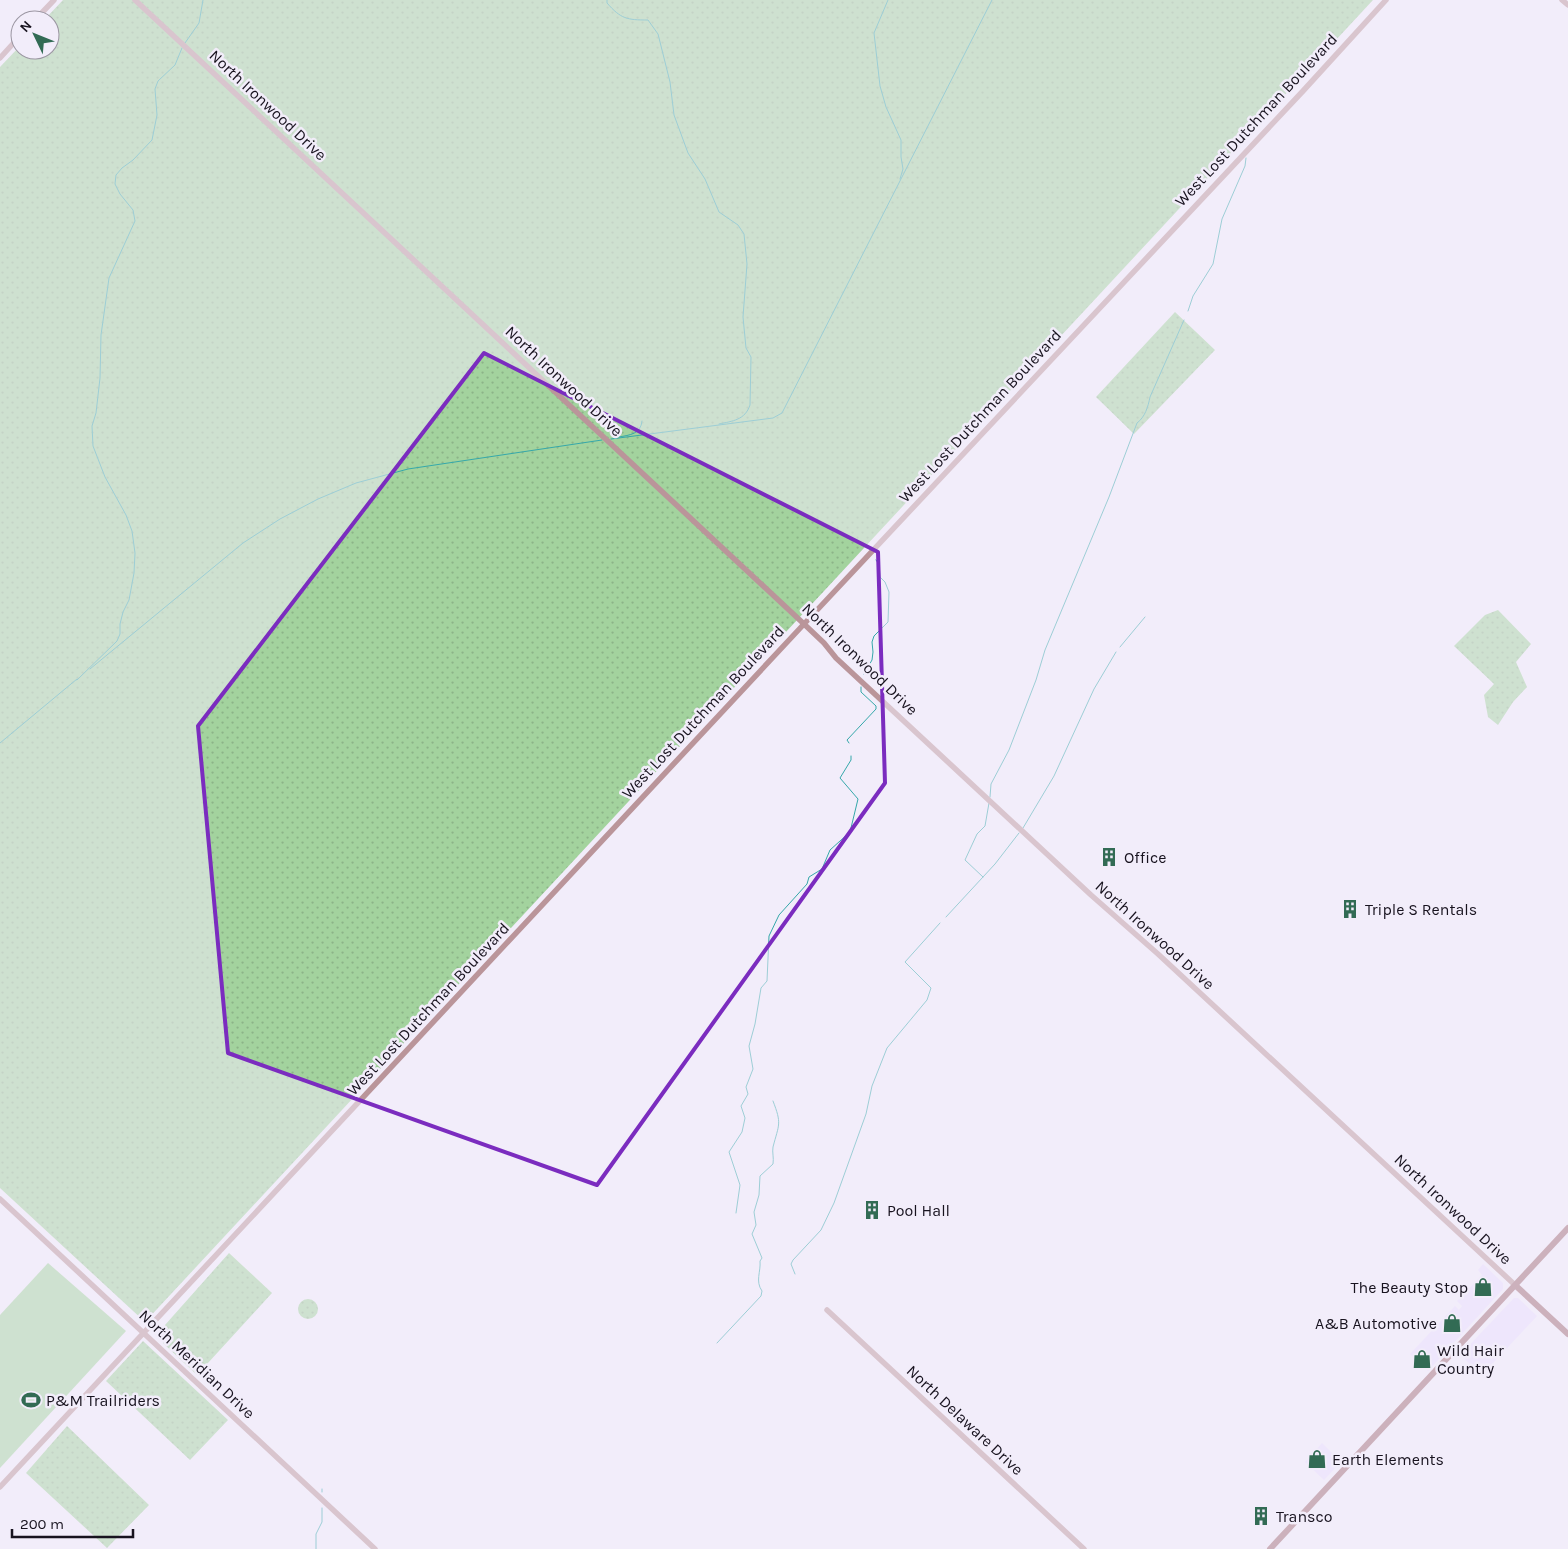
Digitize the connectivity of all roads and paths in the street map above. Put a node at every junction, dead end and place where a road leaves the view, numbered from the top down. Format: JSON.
{"nodes":[{"id":1,"x":54,"y":0,"type":"edge"},
{"id":2,"x":135,"y":0,"type":"edge"},
{"id":3,"x":1386,"y":0,"type":"edge"},
{"id":4,"x":1562,"y":0,"type":"edge"},
{"id":5,"x":1568,"y":5,"type":"edge"},
{"id":6,"x":44,"y":10,"type":"edge"},
{"id":7,"x":10,"y":47,"type":"edge"},
{"id":8,"x":0,"y":58,"type":"edge"},
{"id":9,"x":804,"y":624,"type":"junction"},
{"id":10,"x":0,"y":1199,"type":"edge"},
{"id":11,"x":1568,"y":1228,"type":"edge"},
{"id":12,"x":1515,"y":1285,"type":"junction"},
{"id":13,"x":827,"y":1310,"type":"dead end"},
{"id":14,"x":143,"y":1332,"type":"junction"},
{"id":15,"x":1568,"y":1334,"type":"edge"},
{"id":16,"x":0,"y":1487,"type":"edge"},
{"id":17,"x":375,"y":1549,"type":"edge"},
{"id":18,"x":1084,"y":1549,"type":"edge"},
{"id":19,"x":1270,"y":1549,"type":"edge"}],
"edges":[{"from":1,"to":6,"type":"street"},
{"from":2,"to":9,"type":"street","name":"North Ironwood Drive"},
{"from":3,"to":9,"type":"street","name":"West Lost Dutchman Boulevard"},
{"from":4,"to":5,"type":"street"},
{"from":7,"to":8,"type":"street"},
{"from":9,"to":12,"type":"street","name":"North Ironwood Drive"},
{"from":9,"to":14,"type":"street","name":"West Lost Dutchman Boulevard"},
{"from":10,"to":14,"type":"street","name":"North Meridian Drive"},
{"from":11,"to":12,"type":"main road"},
{"from":12,"to":15,"type":"main road","name":"North Ironwood Drive"},
{"from":12,"to":19,"type":"main road"},
{"from":13,"to":18,"type":"street","name":"North Delaware Drive"},
{"from":14,"to":16,"type":"street","name":"West Lost Dutchman Boulevard"},
{"from":14,"to":17,"type":"street","name":"North Meridian Drive"}]}
